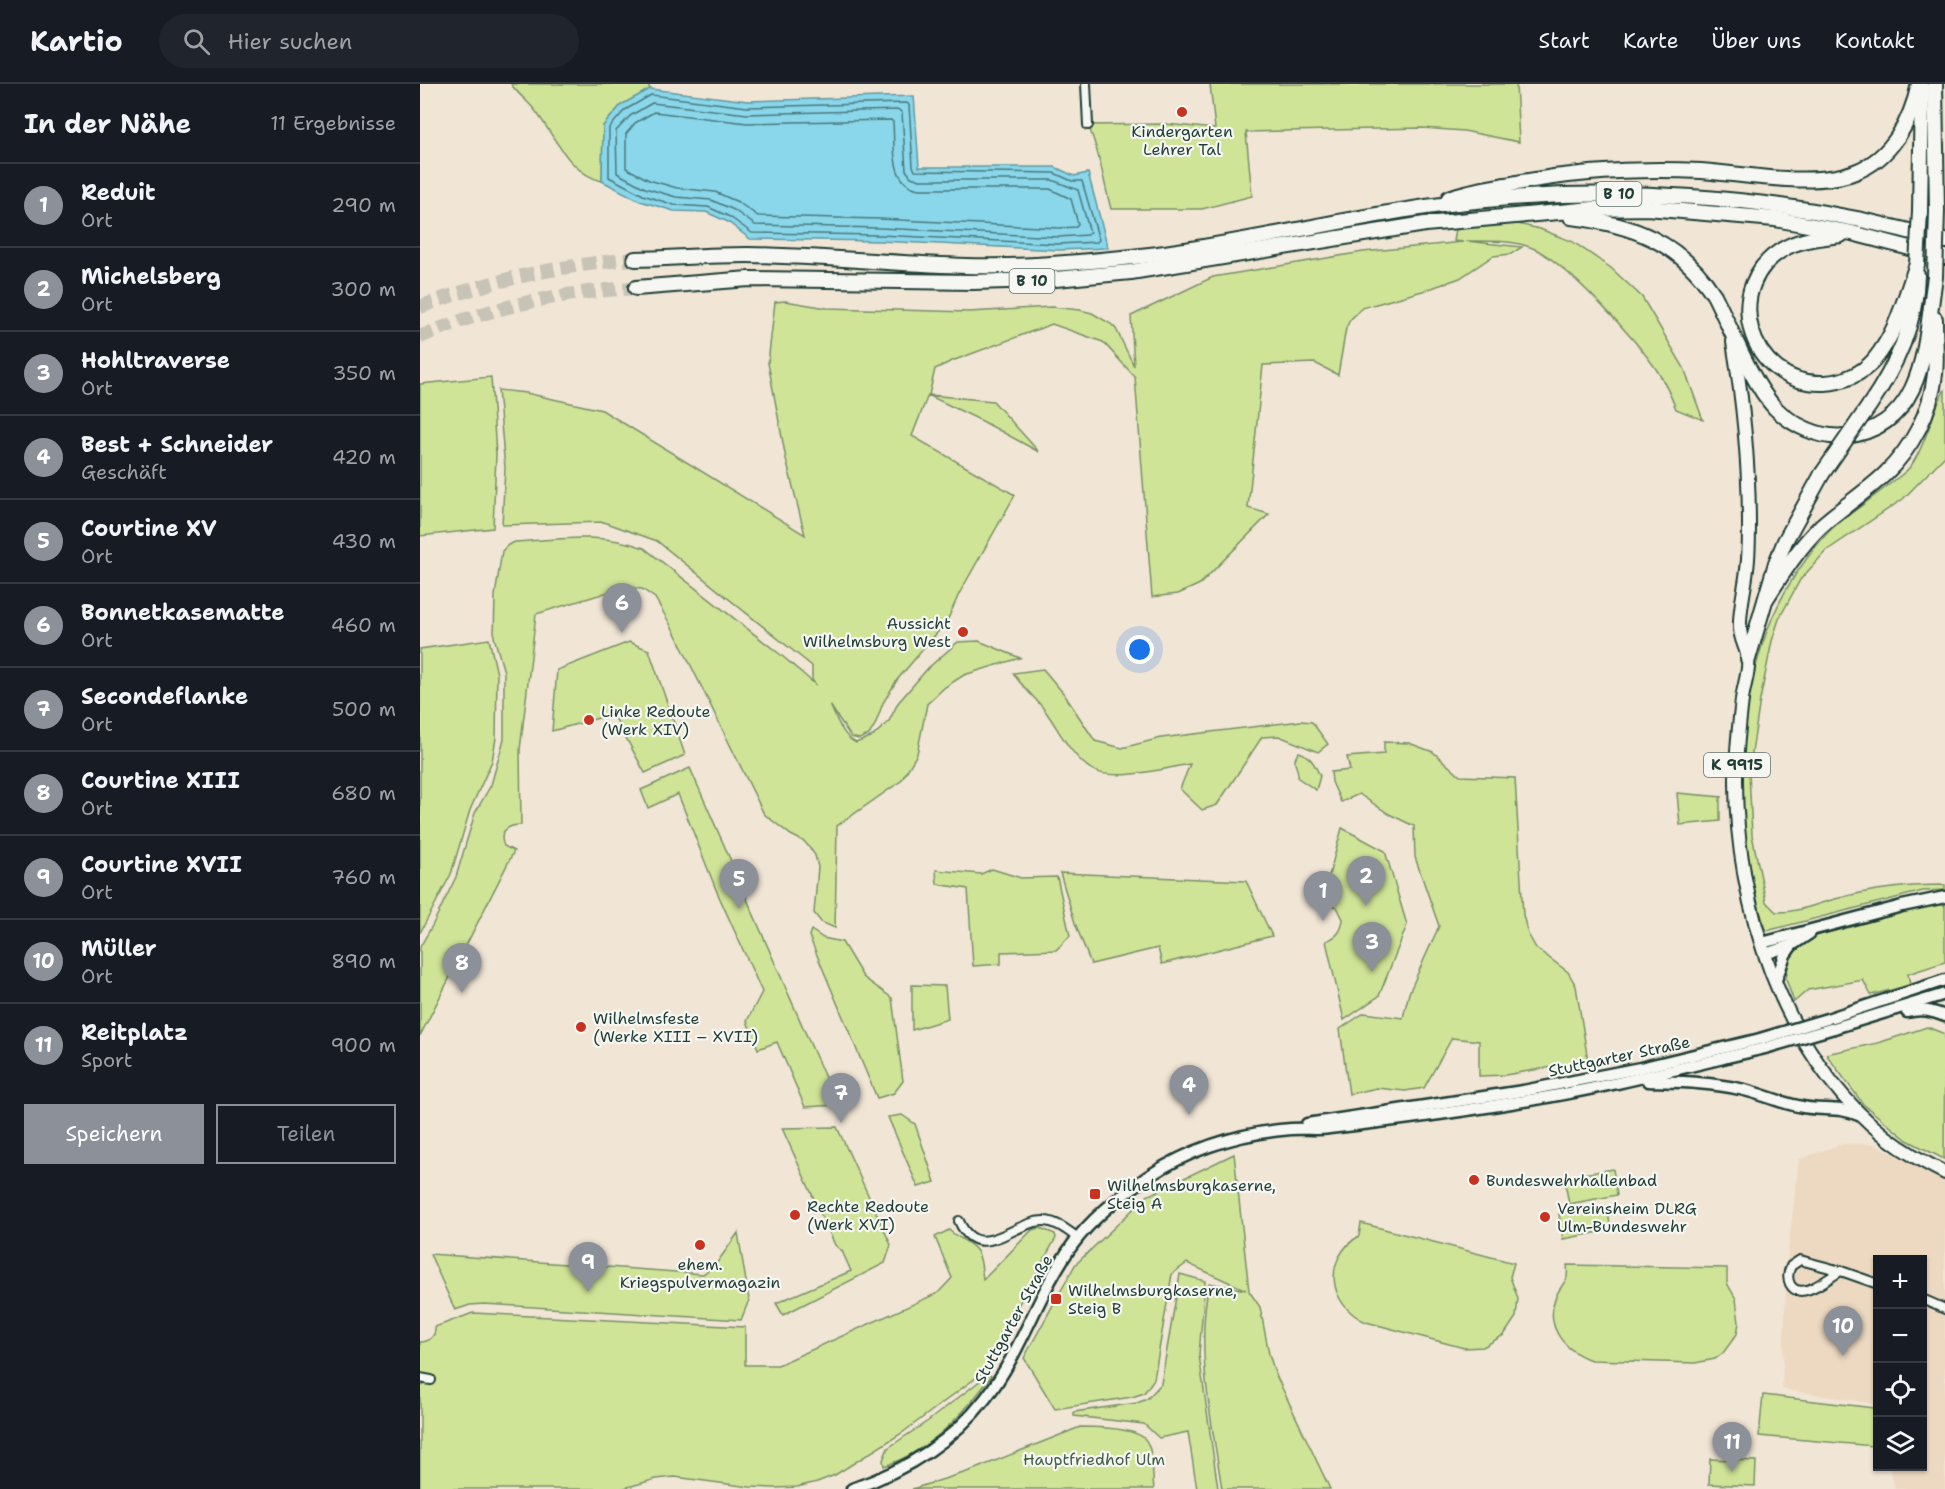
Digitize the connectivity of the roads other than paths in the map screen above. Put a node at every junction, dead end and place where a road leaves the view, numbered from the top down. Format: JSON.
{"nodes":[{"id":1,"x":1086,"y":84,"type":"edge"},
{"id":2,"x":1921,"y":84,"type":"edge"},
{"id":3,"x":1935,"y":84,"type":"edge"},
{"id":4,"x":1088,"y":125,"type":"dead end"},
{"id":5,"x":1945,"y":178,"type":"edge"},
{"id":6,"x":1425,"y":207,"type":"junction"},
{"id":7,"x":1937,"y":211,"type":"junction"},
{"id":8,"x":1542,"y":213,"type":"junction"},
{"id":9,"x":1852,"y":233,"type":"junction"},
{"id":10,"x":1945,"y":241,"type":"edge"},
{"id":11,"x":1945,"y":257,"type":"edge"},
{"id":12,"x":635,"y":259,"type":"tunnel mouth"},
{"id":13,"x":1935,"y":277,"type":"junction"},
{"id":14,"x":636,"y":288,"type":"tunnel mouth"},
{"id":15,"x":1912,"y":291,"type":"junction"},
{"id":16,"x":1731,"y":329,"type":"junction"},
{"id":17,"x":1766,"y":599,"type":"junction"},
{"id":18,"x":1748,"y":659,"type":"junction"},
{"id":19,"x":1945,"y":897,"type":"edge"},
{"id":20,"x":1927,"y":900,"type":"junction"},
{"id":21,"x":1945,"y":906,"type":"edge"},
{"id":22,"x":1813,"y":931,"type":"junction"},
{"id":23,"x":1792,"y":945,"type":"junction"},
{"id":24,"x":1763,"y":948,"type":"junction"},
{"id":25,"x":1776,"y":980,"type":"junction"},
{"id":26,"x":1945,"y":980,"type":"edge"},
{"id":27,"x":1945,"y":994,"type":"edge"},
{"id":28,"x":1945,"y":1016,"type":"edge"},
{"id":29,"x":1830,"y":1024,"type":"junction"},
{"id":30,"x":1762,"y":1044,"type":"junction"},
{"id":31,"x":1629,"y":1080,"type":"junction"},
{"id":32,"x":1866,"y":1119,"type":"junction"},
{"id":33,"x":1292,"y":1129,"type":"junction"},
{"id":34,"x":1943,"y":1170,"type":"edge"},
{"id":35,"x":959,"y":1221,"type":"dead end"},
{"id":36,"x":1078,"y":1238,"type":"junction"},
{"id":37,"x":1841,"y":1271,"type":"junction"},
{"id":38,"x":1873,"y":1282,"type":"edge"},
{"id":39,"x":1927,"y":1301,"type":"edge"},
{"id":40,"x":1945,"y":1309,"type":"edge"},
{"id":41,"x":420,"y":1378,"type":"edge"},
{"id":42,"x":431,"y":1380,"type":"dead end"},
{"id":43,"x":852,"y":1489,"type":"edge"}],
"edges":[{"from":1,"to":4,"type":"street"},
{"from":2,"to":6,"type":"highway"},
{"from":2,"to":15,"type":"highway","bridge":true},
{"from":3,"to":7,"type":"highway","number":"K 9915"},
{"from":5,"to":7,"type":"highway"},
{"from":6,"to":10,"type":"highway","number":"B 10"},
{"from":6,"to":12,"type":"highway","number":"B 10"},
{"from":7,"to":13,"type":"highway","number":"K 9915","bridge":true},
{"from":8,"to":9,"type":"highway","number":"B 10"},
{"from":8,"to":14,"type":"highway","number":"B 10"},
{"from":8,"to":16,"type":"highway"},
{"from":9,"to":11,"type":"highway","number":"B 10"},
{"from":9,"to":15,"type":"highway"},
{"from":13,"to":16,"type":"highway"},
{"from":13,"to":17,"type":"highway","number":"K 9915"},
{"from":15,"to":17,"type":"highway","number":"K 9915","bridge":true},
{"from":16,"to":18,"type":"main road"},
{"from":17,"to":18,"type":"highway","number":"K 9915"},
{"from":18,"to":24,"type":"main road","number":"K 9915"},
{"from":19,"to":20,"type":"main road"},
{"from":20,"to":21,"type":"main road"},
{"from":20,"to":22,"type":"main road"},
{"from":22,"to":23,"type":"main road"},
{"from":22,"to":24,"type":"main road"},
{"from":23,"to":24,"type":"main road"},
{"from":23,"to":25,"type":"main road"},
{"from":24,"to":25,"type":"main road","number":"K 9915"},
{"from":25,"to":32,"type":"main road","number":"K 9915"},
{"from":26,"to":29,"type":"main road","name":"Stuttgarter Straße"},
{"from":27,"to":29,"type":"main road","name":"Stuttgarter Straße"},
{"from":28,"to":29,"type":"main road"},
{"from":29,"to":30,"type":"main road","name":"Stuttgarter Straße","bridge":true},
{"from":30,"to":31,"type":"main road","name":"Stuttgarter Straße"},
{"from":30,"to":33,"type":"main road","name":"Stuttgarter Straße"},
{"from":31,"to":32,"type":"main road"},
{"from":31,"to":33,"type":"main road","name":"Stuttgarter Straße"},
{"from":32,"to":34,"type":"main road","number":"K 9915"},
{"from":33,"to":36,"type":"main road","name":"Stuttgarter Straße"},
{"from":35,"to":36,"type":"street"},
{"from":36,"to":43,"type":"main road","name":"Stuttgarter Straße"},
{"from":37,"to":37,"type":"street"},
{"from":37,"to":38,"type":"street"},
{"from":39,"to":40,"type":"street"},
{"from":41,"to":42,"type":"street"}]}
